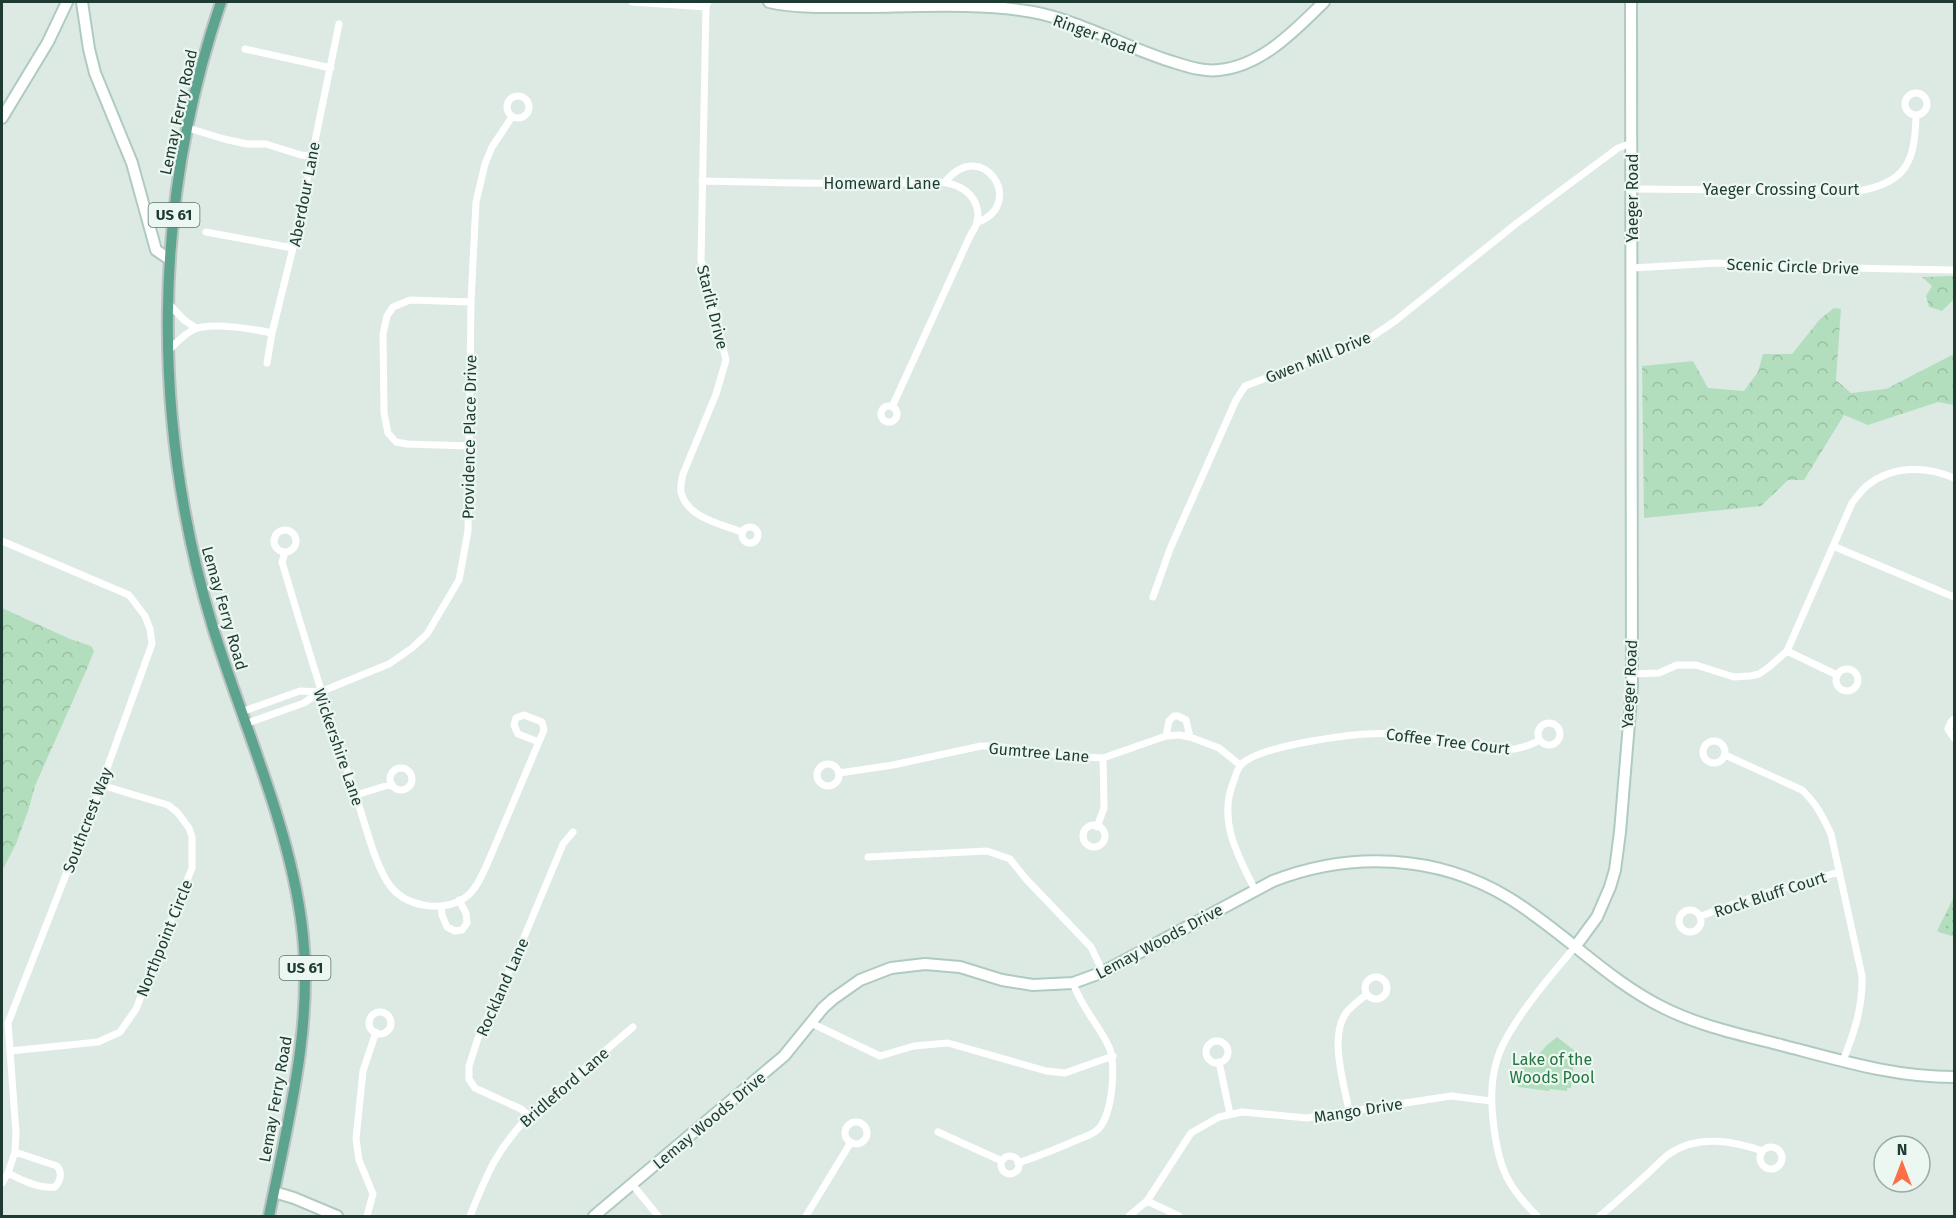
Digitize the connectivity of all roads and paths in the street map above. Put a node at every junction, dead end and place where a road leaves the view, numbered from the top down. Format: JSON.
{"nodes":[{"id":1,"x":67,"y":2,"type":"edge"},
{"id":2,"x":82,"y":2,"type":"edge"},
{"id":3,"x":221,"y":2,"type":"edge"},
{"id":4,"x":632,"y":2,"type":"edge"},
{"id":5,"x":769,"y":2,"type":"edge"},
{"id":6,"x":1324,"y":2,"type":"edge"},
{"id":7,"x":1631,"y":2,"type":"edge"},
{"id":8,"x":707,"y":4,"type":"edge"},
{"id":9,"x":339,"y":24,"type":"dead end"},
{"id":10,"x":245,"y":49,"type":"dead end"},
{"id":11,"x":331,"y":68,"type":"junction"},
{"id":12,"x":1916,"y":115,"type":"dead end"},
{"id":13,"x":512,"y":117,"type":"dead end"},
{"id":14,"x":2,"y":118,"type":"edge"},
{"id":15,"x":188,"y":128,"type":"junction"},
{"id":16,"x":1632,"y":143,"type":"junction"},
{"id":17,"x":311,"y":156,"type":"junction"},
{"id":18,"x":702,"y":181,"type":"junction"},
{"id":19,"x":945,"y":182,"type":"junction"},
{"id":20,"x":1632,"y":189,"type":"junction"},
{"id":21,"x":978,"y":222,"type":"junction"},
{"id":22,"x":206,"y":232,"type":"dead end"},
{"id":23,"x":293,"y":248,"type":"junction"},
{"id":24,"x":169,"y":259,"type":"junction"},
{"id":25,"x":1632,"y":268,"type":"junction"},
{"id":26,"x":1954,"y":270,"type":"edge"},
{"id":27,"x":471,"y":302,"type":"junction"},
{"id":28,"x":167,"y":303,"type":"junction"},
{"id":29,"x":196,"y":328,"type":"junction"},
{"id":30,"x":272,"y":333,"type":"junction"},
{"id":31,"x":168,"y":351,"type":"junction"},
{"id":32,"x":267,"y":363,"type":"dead end"},
{"id":33,"x":892,"y":407,"type":"dead end"},
{"id":34,"x":470,"y":446,"type":"junction"},
{"id":35,"x":1954,"y":478,"type":"edge"},
{"id":36,"x":742,"y":532,"type":"dead end"},
{"id":37,"x":2,"y":541,"type":"edge"},
{"id":38,"x":1833,"y":546,"type":"junction"},
{"id":39,"x":285,"y":552,"type":"dead end"},
{"id":40,"x":1153,"y":597,"type":"dead end"},
{"id":41,"x":1954,"y":597,"type":"edge"},
{"id":42,"x":1787,"y":651,"type":"junction"},
{"id":43,"x":1632,"y":674,"type":"junction"},
{"id":44,"x":1838,"y":675,"type":"dead end"},
{"id":45,"x":320,"y":692,"type":"junction"},
{"id":46,"x":241,"y":712,"type":"junction"},
{"id":47,"x":1954,"y":719,"type":"edge"},
{"id":48,"x":245,"y":724,"type":"junction"},
{"id":49,"x":1166,"y":736,"type":"junction"},
{"id":50,"x":1190,"y":737,"type":"junction"},
{"id":51,"x":1954,"y":738,"type":"edge"},
{"id":52,"x":1540,"y":740,"type":"dead end"},
{"id":53,"x":539,"y":742,"type":"junction"},
{"id":54,"x":1725,"y":755,"type":"dead end"},
{"id":55,"x":1103,"y":758,"type":"junction"},
{"id":56,"x":1240,"y":765,"type":"junction"},
{"id":57,"x":839,"y":773,"type":"dead end"},
{"id":58,"x":392,"y":784,"type":"dead end"},
{"id":59,"x":101,"y":785,"type":"junction"},
{"id":60,"x":356,"y":795,"type":"junction"},
{"id":61,"x":1097,"y":826,"type":"dead end"},
{"id":62,"x":573,"y":832,"type":"dead end"},
{"id":63,"x":868,"y":857,"type":"dead end"},
{"id":64,"x":1839,"y":872,"type":"junction"},
{"id":65,"x":1255,"y":890,"type":"junction"},
{"id":66,"x":459,"y":900,"type":"junction"},
{"id":67,"x":441,"y":906,"type":"junction"},
{"id":68,"x":1701,"y":916,"type":"dead end"},
{"id":69,"x":1575,"y":947,"type":"junction"},
{"id":70,"x":1103,"y":972,"type":"junction"},
{"id":71,"x":1073,"y":983,"type":"junction"},
{"id":72,"x":1367,"y":994,"type":"dead end"},
{"id":73,"x":811,"y":1023,"type":"junction"},
{"id":74,"x":633,"y":1027,"type":"dead end"},
{"id":75,"x":376,"y":1032,"type":"dead end"},
{"id":76,"x":10,"y":1051,"type":"junction"},
{"id":77,"x":1113,"y":1056,"type":"junction"},
{"id":78,"x":1844,"y":1061,"type":"junction"},
{"id":79,"x":1219,"y":1062,"type":"dead end"},
{"id":80,"x":1954,"y":1077,"type":"edge"},
{"id":81,"x":1491,"y":1101,"type":"junction"},
{"id":82,"x":1349,"y":1111,"type":"junction"},
{"id":83,"x":1230,"y":1114,"type":"junction"},
{"id":84,"x":529,"y":1116,"type":"junction"},
{"id":85,"x":938,"y":1132,"type":"dead end"},
{"id":86,"x":851,"y":1142,"type":"dead end"},
{"id":87,"x":1763,"y":1151,"type":"dead end"},
{"id":88,"x":15,"y":1152,"type":"junction"},
{"id":89,"x":1002,"y":1161,"type":"junction"},
{"id":90,"x":1018,"y":1163,"type":"junction"},
{"id":91,"x":8,"y":1173,"type":"junction"},
{"id":92,"x":2,"y":1184,"type":"edge"},
{"id":93,"x":632,"y":1184,"type":"junction"},
{"id":94,"x":274,"y":1192,"type":"junction"},
{"id":95,"x":1147,"y":1202,"type":"junction"},
{"id":96,"x":269,"y":1216,"type":"edge"},
{"id":97,"x":337,"y":1216,"type":"edge"},
{"id":98,"x":367,"y":1216,"type":"edge"},
{"id":99,"x":470,"y":1216,"type":"edge"},
{"id":100,"x":594,"y":1216,"type":"edge"},
{"id":101,"x":658,"y":1216,"type":"edge"},
{"id":102,"x":806,"y":1216,"type":"edge"},
{"id":103,"x":1129,"y":1216,"type":"edge"},
{"id":104,"x":1179,"y":1216,"type":"edge"},
{"id":105,"x":1537,"y":1216,"type":"edge"},
{"id":106,"x":1600,"y":1216,"type":"edge"}],
"edges":[{"from":1,"to":14,"type":"street"},
{"from":2,"to":24,"type":"street"},
{"from":3,"to":15,"type":"main road","name":"Lemay Ferry Road","number":"US 61"},
{"from":4,"to":8,"type":"street"},
{"from":5,"to":6,"type":"street","name":"Ringer Road"},
{"from":7,"to":16,"type":"street","name":"Yaeger Road"},
{"from":8,"to":18,"type":"street","name":"Starlit Drive"},
{"from":9,"to":11,"type":"street","name":"Aberdour Lane"},
{"from":10,"to":11,"type":"street"},
{"from":11,"to":17,"type":"street","name":"Aberdour Lane"},
{"from":12,"to":20,"type":"street","name":"Yaeger Crossing Court"},
{"from":13,"to":27,"type":"street","name":"Providence Place Drive"},
{"from":15,"to":17,"type":"street"},
{"from":15,"to":24,"type":"main road","name":"Lemay Ferry Road","number":"US 61"},
{"from":16,"to":20,"type":"street","name":"Yaeger Road"},
{"from":16,"to":40,"type":"street","name":"Gwen Mill Drive"},
{"from":17,"to":23,"type":"street","name":"Aberdour Lane"},
{"from":18,"to":19,"type":"street","name":"Homeward Lane"},
{"from":18,"to":36,"type":"street","name":"Starlit Drive"},
{"from":19,"to":21,"type":"street","name":"Homeward Lane"},
{"from":19,"to":21,"type":"street"},
{"from":20,"to":25,"type":"street","name":"Yaeger Road"},
{"from":21,"to":33,"type":"street"},
{"from":22,"to":23,"type":"street"},
{"from":23,"to":30,"type":"street","name":"Aberdour Lane"},
{"from":24,"to":28,"type":"main road","name":"Lemay Ferry Road","number":"US 61"},
{"from":25,"to":26,"type":"street","name":"Scenic Circle Drive"},
{"from":25,"to":43,"type":"street","name":"Yaeger Road"},
{"from":27,"to":34,"type":"street","name":"Providence Place Drive"},
{"from":27,"to":34,"type":"street"},
{"from":28,"to":29,"type":"street"},
{"from":28,"to":31,"type":"main road","name":"Lemay Ferry Road","number":"US 61"},
{"from":29,"to":30,"type":"street"},
{"from":29,"to":31,"type":"street"},
{"from":30,"to":32,"type":"street","name":"Aberdour Lane"},
{"from":31,"to":46,"type":"main road","name":"Lemay Ferry Road","number":"US 61"},
{"from":34,"to":45,"type":"street","name":"Providence Place Drive"},
{"from":35,"to":38,"type":"street"},
{"from":37,"to":59,"type":"street","name":"Southcrest Way"},
{"from":38,"to":41,"type":"street"},
{"from":38,"to":42,"type":"street"},
{"from":39,"to":45,"type":"street","name":"Wickershire Lane"},
{"from":42,"to":43,"type":"street"},
{"from":42,"to":44,"type":"street"},
{"from":43,"to":69,"type":"street","name":"Yaeger Road"},
{"from":45,"to":46,"type":"street","name":"Providence Place Drive"},
{"from":45,"to":48,"type":"street","name":"Providence Place Drive"},
{"from":45,"to":60,"type":"street","name":"Wickershire Lane"},
{"from":46,"to":48,"type":"main road","name":"Lemay Ferry Road","number":"US 61"},
{"from":47,"to":51,"type":"street"},
{"from":48,"to":94,"type":"main road","name":"Lemay Ferry Road","number":"US 61"},
{"from":49,"to":50,"type":"street","name":"Gumtree Lane"},
{"from":49,"to":50,"type":"street"},
{"from":49,"to":55,"type":"street","name":"Gumtree Lane"},
{"from":50,"to":56,"type":"street","name":"Gumtree Lane"},
{"from":52,"to":56,"type":"street","name":"Coffee Tree Court"},
{"from":53,"to":53,"type":"street"},
{"from":53,"to":66,"type":"street","name":"Wickershire Lane"},
{"from":54,"to":64,"type":"street"},
{"from":55,"to":57,"type":"street","name":"Gumtree Lane"},
{"from":55,"to":61,"type":"street"},
{"from":56,"to":65,"type":"street"},
{"from":58,"to":60,"type":"street"},
{"from":59,"to":76,"type":"street","name":"Southcrest Way"},
{"from":59,"to":76,"type":"street","name":"Northpoint Circle"},
{"from":60,"to":67,"type":"street","name":"Wickershire Lane"},
{"from":62,"to":84,"type":"street","name":"Rockland Lane"},
{"from":63,"to":70,"type":"street"},
{"from":64,"to":68,"type":"street","name":"Rock Bluff Court"},
{"from":64,"to":78,"type":"street"},
{"from":65,"to":69,"type":"street","name":"Lemay Woods Drive"},
{"from":65,"to":70,"type":"street","name":"Lemay Woods Drive"},
{"from":66,"to":67,"type":"street","name":"Wickershire Lane"},
{"from":66,"to":67,"type":"street"},
{"from":69,"to":78,"type":"street"},
{"from":69,"to":81,"type":"street"},
{"from":70,"to":71,"type":"street","name":"Lemay Woods Drive"},
{"from":71,"to":73,"type":"street","name":"Lemay Woods Drive"},
{"from":71,"to":77,"type":"street"},
{"from":72,"to":82,"type":"street"},
{"from":73,"to":77,"type":"street"},
{"from":73,"to":93,"type":"street","name":"Lemay Woods Drive"},
{"from":74,"to":84,"type":"street","name":"Bridleford Lane"},
{"from":75,"to":98,"type":"street"},
{"from":76,"to":88,"type":"street","name":"Southcrest Way"},
{"from":77,"to":90,"type":"street"},
{"from":78,"to":80,"type":"street"},
{"from":79,"to":83,"type":"street"},
{"from":81,"to":82,"type":"street","name":"Mango Drive"},
{"from":81,"to":105,"type":"street"},
{"from":82,"to":83,"type":"street","name":"Mango Drive"},
{"from":83,"to":95,"type":"street","name":"Mango Drive"},
{"from":84,"to":99,"type":"street","name":"Bridleford Lane"},
{"from":85,"to":89,"type":"street"},
{"from":86,"to":102,"type":"street"},
{"from":87,"to":106,"type":"street"},
{"from":88,"to":91,"type":"street","name":"Southcrest Way"},
{"from":88,"to":91,"type":"street"},
{"from":89,"to":90,"type":"street"},
{"from":89,"to":90,"type":"street"},
{"from":91,"to":92,"type":"street","name":"Southcrest Way"},
{"from":93,"to":100,"type":"street","name":"Lemay Woods Drive"},
{"from":93,"to":101,"type":"street"},
{"from":94,"to":96,"type":"main road","name":"Lemay Ferry Road","number":"US 61"},
{"from":94,"to":97,"type":"street"},
{"from":95,"to":103,"type":"street","name":"Mango Drive"},
{"from":95,"to":104,"type":"street"}]}
